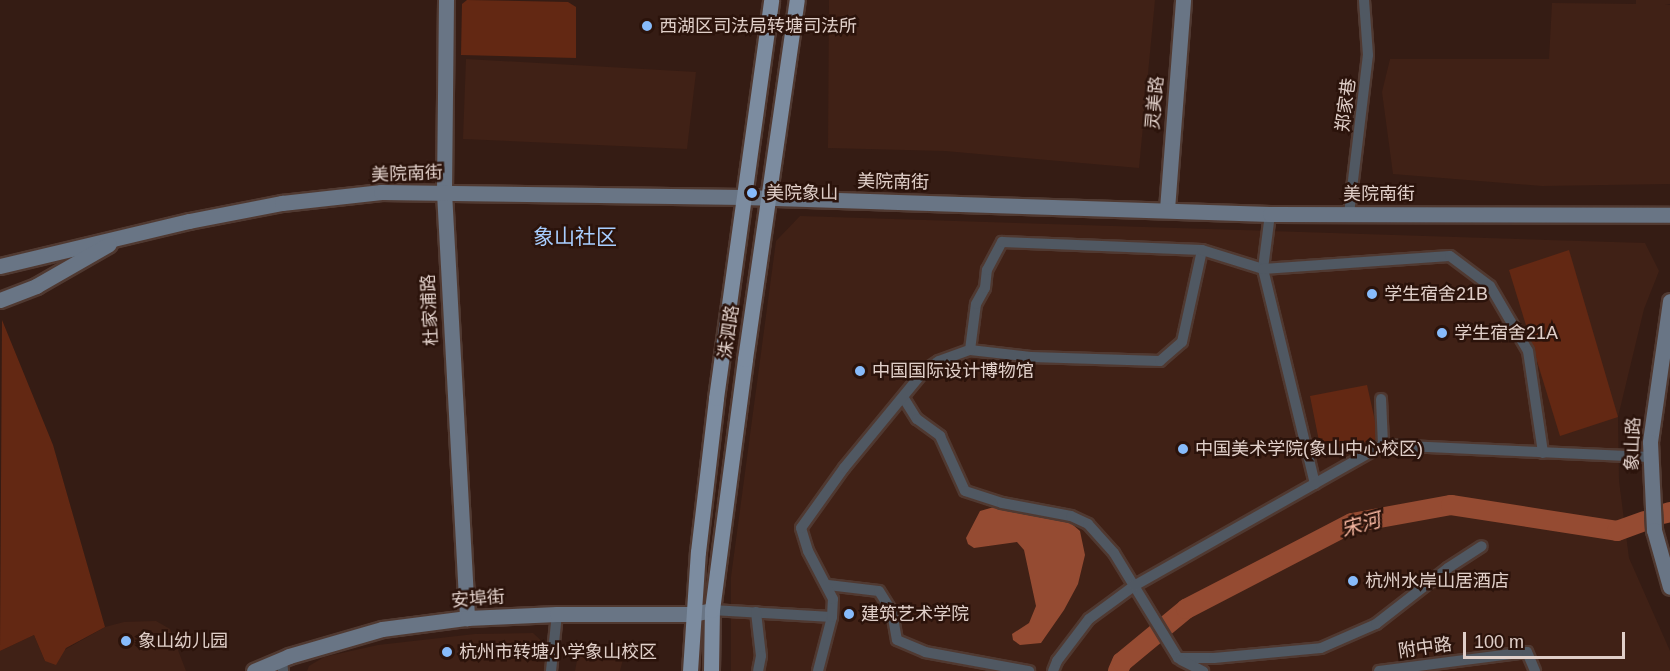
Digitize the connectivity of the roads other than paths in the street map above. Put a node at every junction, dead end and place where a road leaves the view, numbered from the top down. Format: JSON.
{"nodes":[{"id":1,"x":446,"y":0,"type":"edge"},
{"id":2,"x":771,"y":0,"type":"edge"},
{"id":3,"x":797,"y":0,"type":"edge"},
{"id":4,"x":1183,"y":0,"type":"edge"},
{"id":5,"x":1364,"y":0,"type":"edge"},
{"id":6,"x":444,"y":192,"type":"junction"},
{"id":7,"x":744,"y":197,"type":"junction"},
{"id":8,"x":769,"y":199,"type":"junction"},
{"id":9,"x":1167,"y":209,"type":"junction"},
{"id":10,"x":1270,"y":214,"type":"junction"},
{"id":11,"x":1349,"y":214,"type":"junction"},
{"id":12,"x":1670,"y":215,"type":"edge"},
{"id":13,"x":120,"y":238,"type":"junction"},
{"id":14,"x":1202,"y":250,"type":"junction"},
{"id":15,"x":0,"y":266,"type":"edge"},
{"id":16,"x":1263,"y":269,"type":"junction"},
{"id":17,"x":0,"y":300,"type":"edge"},
{"id":18,"x":1670,"y":301,"type":"edge"},
{"id":19,"x":970,"y":350,"type":"junction"},
{"id":20,"x":903,"y":397,"type":"junction"},
{"id":21,"x":1381,"y":399,"type":"dead end"},
{"id":22,"x":1383,"y":446,"type":"junction"},
{"id":23,"x":1543,"y":453,"type":"junction"},
{"id":24,"x":1650,"y":457,"type":"junction"},
{"id":25,"x":1315,"y":484,"type":"junction"},
{"id":26,"x":1482,"y":546,"type":"dead end"},
{"id":27,"x":1665,"y":555,"type":"edge"},
{"id":28,"x":828,"y":585,"type":"junction"},
{"id":29,"x":1134,"y":586,"type":"junction"},
{"id":30,"x":1670,"y":586,"type":"edge"},
{"id":31,"x":712,"y":610,"type":"junction"},
{"id":32,"x":756,"y":612,"type":"junction"},
{"id":33,"x":557,"y":614,"type":"junction"},
{"id":34,"x":693,"y":614,"type":"junction"},
{"id":35,"x":832,"y":617,"type":"junction"},
{"id":36,"x":467,"y":618,"type":"junction"},
{"id":37,"x":1178,"y":658,"type":"junction"},
{"id":38,"x":282,"y":665,"type":"edge"},
{"id":39,"x":254,"y":671,"type":"edge"},
{"id":40,"x":551,"y":671,"type":"edge"},
{"id":41,"x":690,"y":671,"type":"edge"},
{"id":42,"x":711,"y":671,"type":"edge"},
{"id":43,"x":758,"y":671,"type":"edge"},
{"id":44,"x":818,"y":671,"type":"edge"},
{"id":45,"x":1029,"y":671,"type":"edge"},
{"id":46,"x":1053,"y":671,"type":"edge"},
{"id":47,"x":1203,"y":671,"type":"edge"},
{"id":48,"x":1379,"y":671,"type":"edge"},
{"id":49,"x":1535,"y":671,"type":"edge"}],
"edges":[{"from":1,"to":6,"type":"street","name":"杜家浦路"},
{"from":2,"to":7,"type":"main road","name":"洙泗路"},
{"from":3,"to":8,"type":"main road","name":"洙泗路"},
{"from":4,"to":9,"type":"street","name":"灵美路"},
{"from":5,"to":11,"type":"street","name":"郑家巷"},
{"from":6,"to":7,"type":"street","name":"美院南街"},
{"from":6,"to":13,"type":"street","name":"美院南街"},
{"from":6,"to":36,"type":"street","name":"杜家浦路"},
{"from":7,"to":8,"type":"street","name":"美院南街"},
{"from":7,"to":34,"type":"main road","name":"洙泗路"},
{"from":8,"to":9,"type":"street","name":"美院南街"},
{"from":8,"to":31,"type":"main road","name":"洙泗路"},
{"from":9,"to":10,"type":"street","name":"美院南街"},
{"from":10,"to":11,"type":"street","name":"美院南街"},
{"from":10,"to":16,"type":"street"},
{"from":11,"to":12,"type":"street","name":"美院南街"},
{"from":13,"to":15,"type":"street","name":"美院南街"},
{"from":13,"to":17,"type":"street","name":"美院南街"},
{"from":14,"to":16,"type":"street"},
{"from":14,"to":19,"type":"street"},
{"from":14,"to":19,"type":"street"},
{"from":16,"to":23,"type":"street"},
{"from":16,"to":25,"type":"street"},
{"from":18,"to":24,"type":"street","name":"象山路"},
{"from":19,"to":20,"type":"street"},
{"from":20,"to":28,"type":"street"},
{"from":20,"to":29,"type":"street"},
{"from":21,"to":22,"type":"street"},
{"from":22,"to":23,"type":"street"},
{"from":22,"to":25,"type":"street"},
{"from":23,"to":24,"type":"street"},
{"from":24,"to":27,"type":"street","name":"象山路"},
{"from":25,"to":29,"type":"street"},
{"from":26,"to":37,"type":"street"},
{"from":27,"to":30,"type":"street","name":"象山路"},
{"from":28,"to":35,"type":"street"},
{"from":28,"to":45,"type":"street"},
{"from":29,"to":37,"type":"street"},
{"from":29,"to":46,"type":"street"},
{"from":31,"to":32,"type":"street"},
{"from":31,"to":34,"type":"street","name":"安埠街"},
{"from":31,"to":42,"type":"main road","name":"洙泗路"},
{"from":32,"to":35,"type":"street"},
{"from":32,"to":43,"type":"street"},
{"from":33,"to":34,"type":"street","name":"安埠街"},
{"from":33,"to":36,"type":"street","name":"安埠街"},
{"from":33,"to":40,"type":"street"},
{"from":34,"to":41,"type":"main road","name":"洙泗路"},
{"from":35,"to":44,"type":"street"},
{"from":36,"to":38,"type":"street","name":"安埠街"},
{"from":37,"to":47,"type":"street"},
{"from":38,"to":39,"type":"street","name":"安埠街"},
{"from":48,"to":49,"type":"street","name":"附中路"}]}
